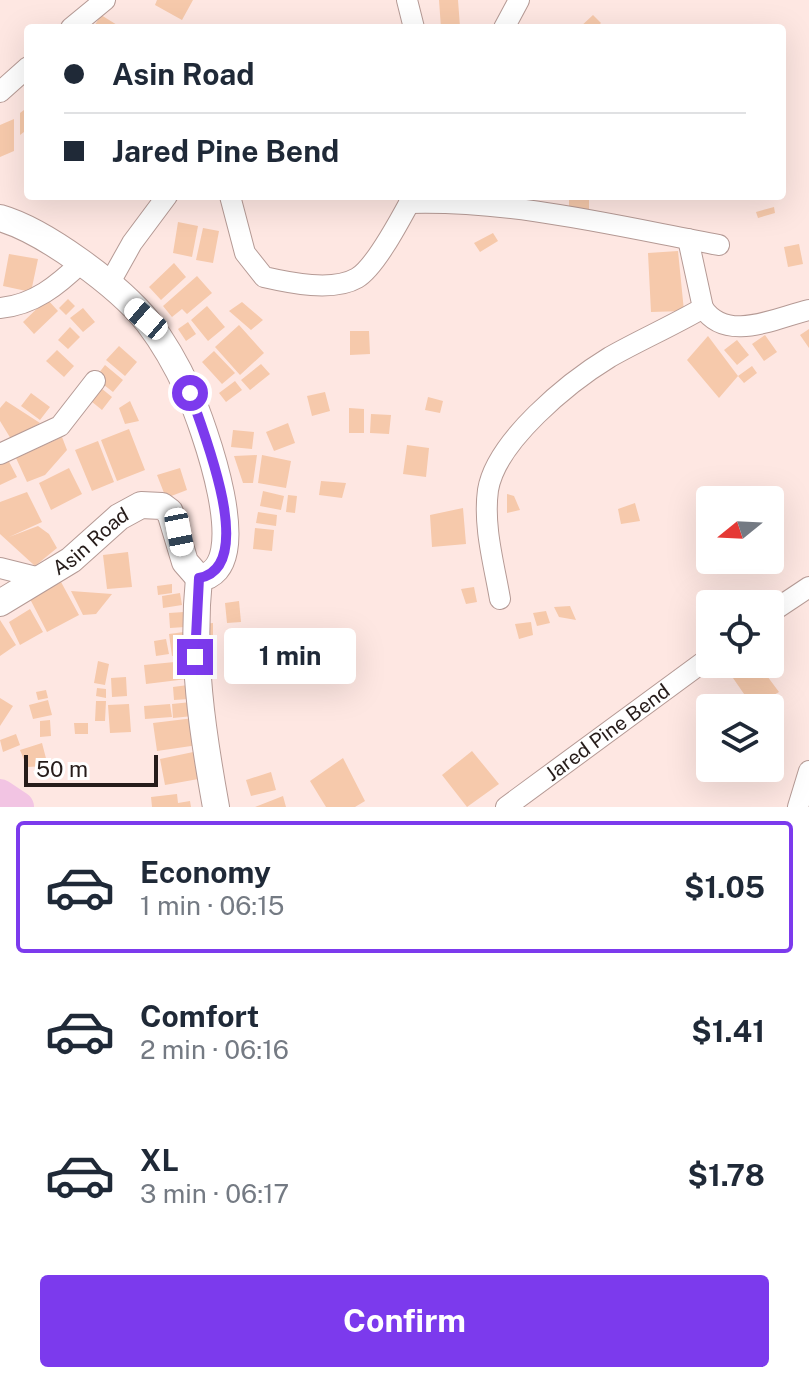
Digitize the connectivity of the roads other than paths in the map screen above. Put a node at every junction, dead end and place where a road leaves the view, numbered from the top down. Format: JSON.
{"nodes":[{"id":1,"x":105,"y":0,"type":"edge"},
{"id":2,"x":407,"y":0,"type":"edge"},
{"id":3,"x":519,"y":0,"type":"edge"},
{"id":4,"x":76,"y":24,"type":"edge"},
{"id":5,"x":413,"y":24,"type":"edge"},
{"id":6,"x":506,"y":24,"type":"edge"},
{"id":7,"x":24,"y":71,"type":"edge"},
{"id":8,"x":0,"y":92,"type":"edge"},
{"id":9,"x":164,"y":200,"type":"edge"},
{"id":10,"x":231,"y":200,"type":"edge"},
{"id":11,"x":411,"y":200,"type":"edge"},
{"id":12,"x":0,"y":218,"type":"edge"},
{"id":13,"x":688,"y":239,"type":"junction"},
{"id":14,"x":719,"y":245,"type":"dead end"},
{"id":15,"x":82,"y":262,"type":"junction"},
{"id":16,"x":108,"y":286,"type":"junction"},
{"id":17,"x":0,"y":308,"type":"edge"},
{"id":18,"x":703,"y":308,"type":"junction"},
{"id":19,"x":809,"y":310,"type":"edge"},
{"id":20,"x":95,"y":381,"type":"dead end"},
{"id":21,"x":0,"y":454,"type":"edge"},
{"id":22,"x":0,"y":568,"type":"edge"},
{"id":23,"x":40,"y":578,"type":"junction"},
{"id":24,"x":199,"y":578,"type":"junction"},
{"id":25,"x":809,"y":587,"type":"edge"},
{"id":26,"x":500,"y":599,"type":"dead end"},
{"id":27,"x":0,"y":603,"type":"edge"},
{"id":28,"x":784,"y":604,"type":"edge"},
{"id":29,"x":696,"y":667,"type":"edge"},
{"id":30,"x":809,"y":771,"type":"edge"},
{"id":31,"x":216,"y":807,"type":"edge"},
{"id":32,"x":506,"y":807,"type":"edge"},
{"id":33,"x":798,"y":807,"type":"edge"}],
"edges":[{"from":1,"to":4,"type":"street"},
{"from":2,"to":5,"type":"street"},
{"from":3,"to":6,"type":"street"},
{"from":7,"to":8,"type":"street"},
{"from":9,"to":16,"type":"street"},
{"from":10,"to":11,"type":"street"},
{"from":11,"to":13,"type":"street"},
{"from":12,"to":15,"type":"main road"},
{"from":13,"to":14,"type":"street"},
{"from":13,"to":18,"type":"street"},
{"from":15,"to":16,"type":"main road"},
{"from":15,"to":17,"type":"street"},
{"from":16,"to":24,"type":"main road"},
{"from":18,"to":19,"type":"street"},
{"from":18,"to":26,"type":"street"},
{"from":20,"to":21,"type":"street"},
{"from":22,"to":23,"type":"street"},
{"from":23,"to":24,"type":"main road","name":"Asin Road"},
{"from":23,"to":27,"type":"main road","name":"Asin Road"},
{"from":24,"to":31,"type":"main road"},
{"from":25,"to":28,"type":"street"},
{"from":29,"to":32,"type":"street","name":"Jared Pine Bend"},
{"from":30,"to":33,"type":"street"}]}
